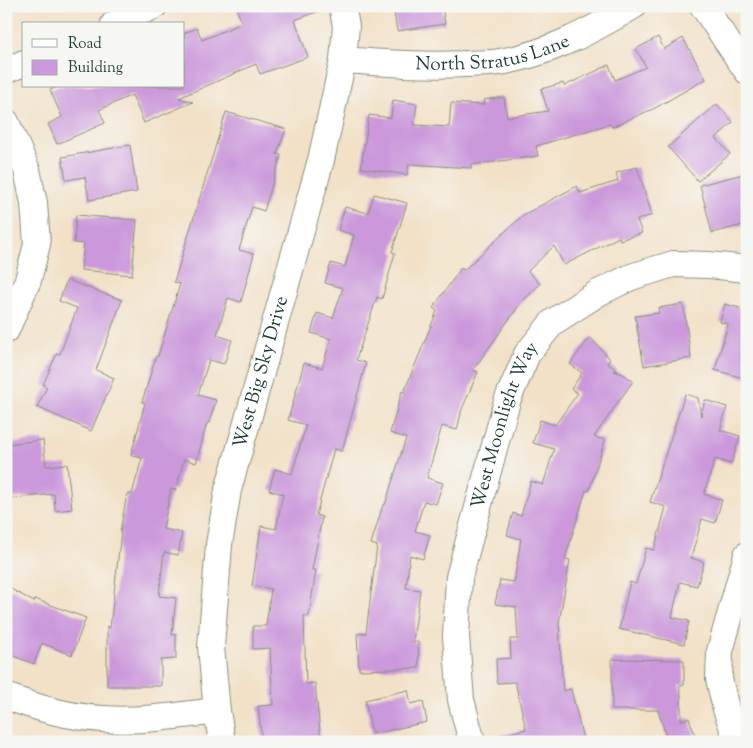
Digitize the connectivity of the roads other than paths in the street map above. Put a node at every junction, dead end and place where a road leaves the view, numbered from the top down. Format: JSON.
{"nodes":[{"id":1,"x":154,"y":6,"type":"edge"},
{"id":2,"x":342,"y":6,"type":"edge"},
{"id":3,"x":633,"y":6,"type":"edge"},
{"id":4,"x":703,"y":6,"type":"edge"},
{"id":5,"x":118,"y":22,"type":"edge"},
{"id":6,"x":343,"y":60,"type":"junction"},
{"id":7,"x":22,"y":64,"type":"edge"},
{"id":8,"x":6,"y":70,"type":"edge"},
{"id":9,"x":747,"y":71,"type":"edge"},
{"id":10,"x":6,"y":122,"type":"edge"},
{"id":11,"x":747,"y":269,"type":"edge"},
{"id":12,"x":6,"y":330,"type":"edge"},
{"id":13,"x":747,"y":555,"type":"edge"},
{"id":14,"x":6,"y":696,"type":"edge"},
{"id":15,"x":217,"y":711,"type":"junction"},
{"id":16,"x":222,"y":742,"type":"edge"},
{"id":17,"x":472,"y":742,"type":"edge"},
{"id":18,"x":738,"y":742,"type":"edge"}],
"edges":[{"from":1,"to":5,"type":"street"},
{"from":2,"to":6,"type":"street","name":"West Big Sky Drive"},
{"from":3,"to":6,"type":"street","name":"North Stratus Lane"},
{"from":4,"to":9,"type":"street"},
{"from":6,"to":15,"type":"street","name":"West Big Sky Drive"},
{"from":7,"to":8,"type":"street"},
{"from":10,"to":12,"type":"street"},
{"from":11,"to":17,"type":"street","name":"West Moonlight Way"},
{"from":13,"to":18,"type":"street"},
{"from":14,"to":15,"type":"street"},
{"from":15,"to":16,"type":"street","name":"West Big Sky Drive"}]}
